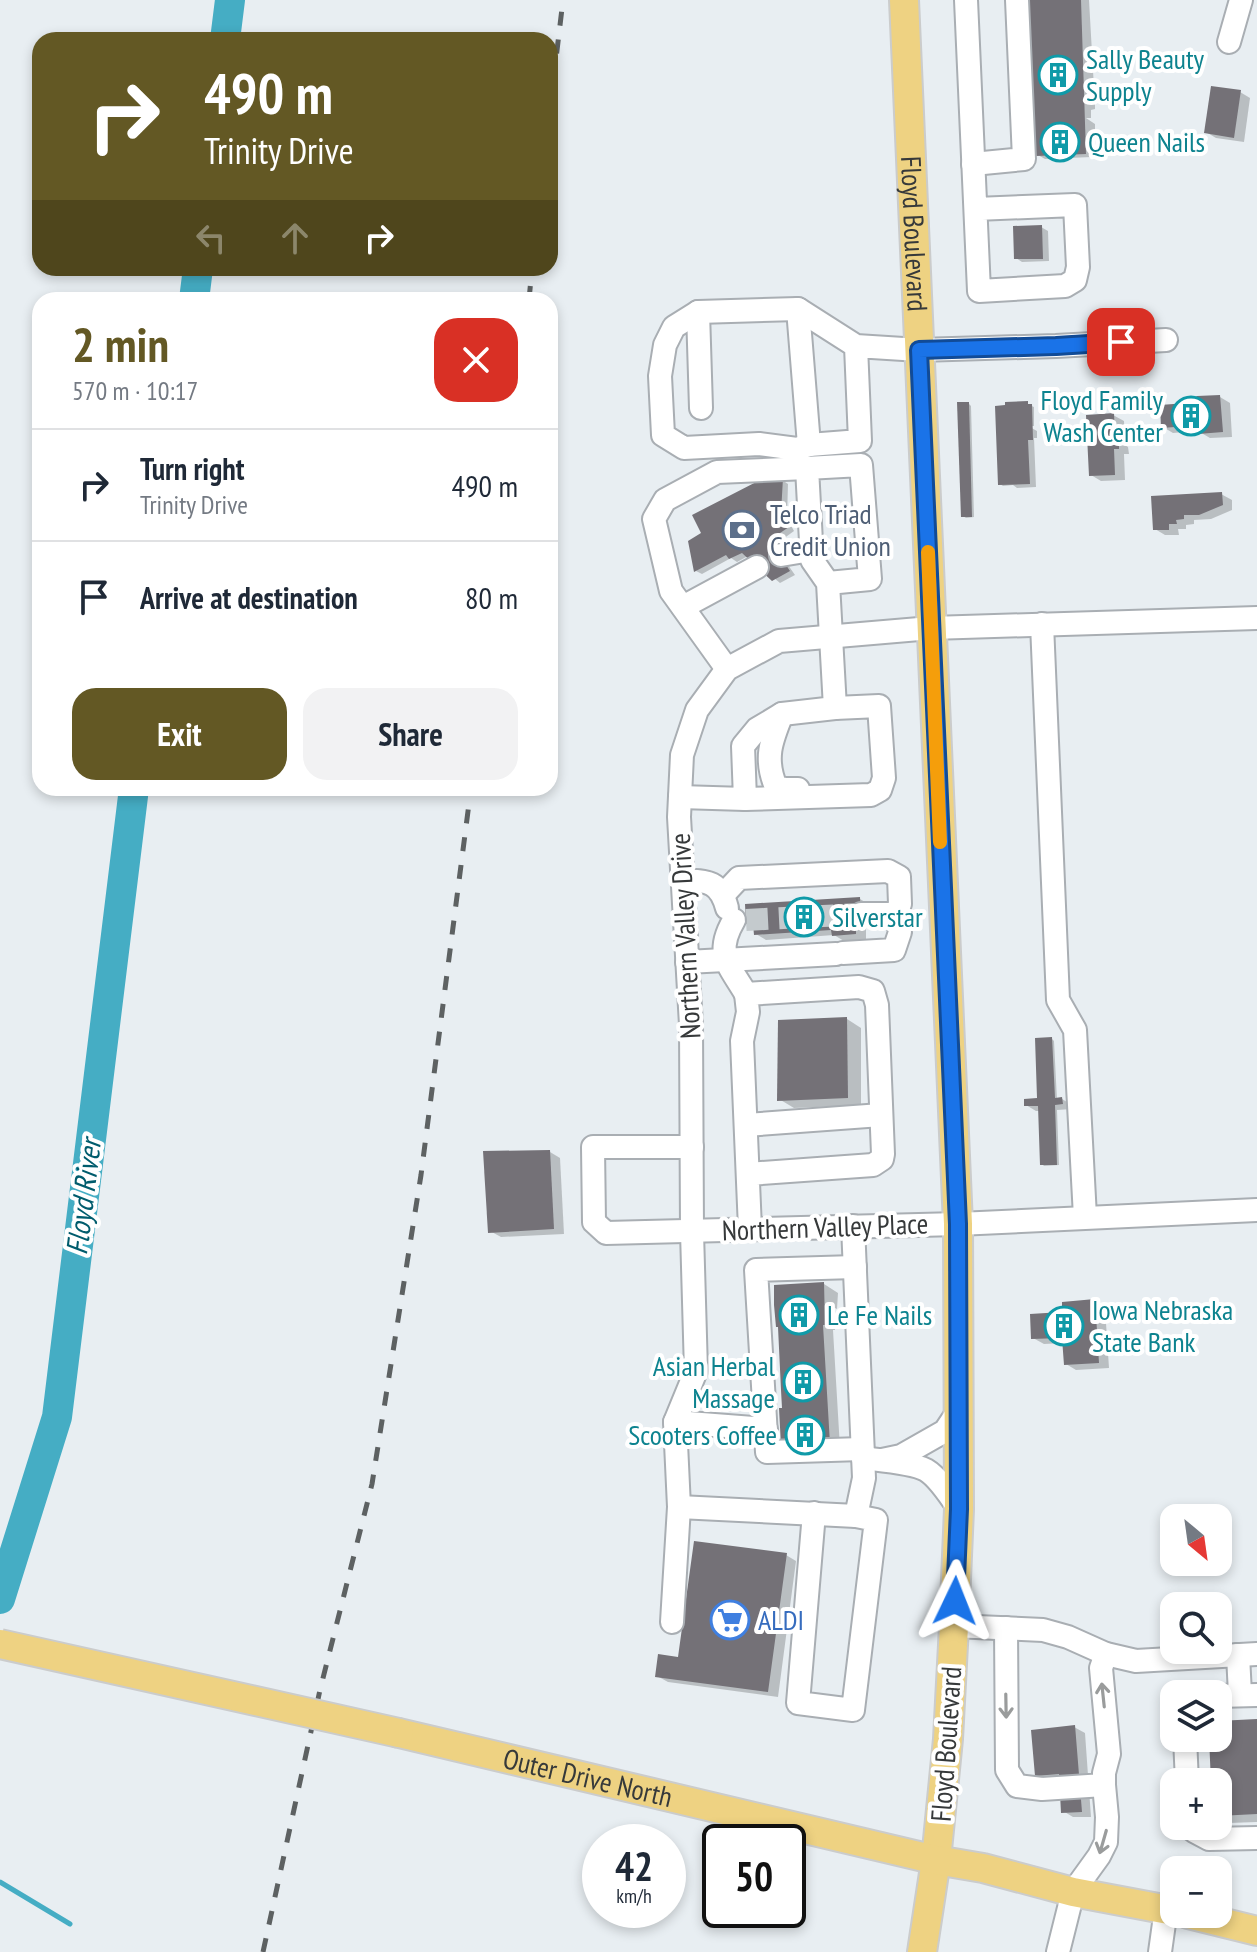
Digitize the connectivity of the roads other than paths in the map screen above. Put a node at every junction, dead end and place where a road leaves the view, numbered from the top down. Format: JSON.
{"nodes":[{"id":1,"x":904,"y":0,"type":"edge"},
{"id":2,"x":966,"y":0,"type":"edge"},
{"id":3,"x":1017,"y":0,"type":"edge"},
{"id":4,"x":1241,"y":0,"type":"edge"},
{"id":5,"x":1229,"y":42,"type":"dead end"},
{"id":6,"x":973,"y":164,"type":"junction"},
{"id":7,"x":976,"y":209,"type":"junction"},
{"id":8,"x":798,"y":309,"type":"junction"},
{"id":9,"x":698,"y":312,"type":"junction"},
{"id":10,"x":1166,"y":340,"type":"dead end"},
{"id":11,"x":856,"y":346,"type":"junction"},
{"id":12,"x":919,"y":350,"type":"junction"},
{"id":13,"x":701,"y":408,"type":"dead end"},
{"id":14,"x":860,"y":441,"type":"junction"},
{"id":15,"x":809,"y":445,"type":"junction"},
{"id":16,"x":861,"y":465,"type":"junction"},
{"id":17,"x":807,"y":468,"type":"junction"},
{"id":18,"x":811,"y":550,"type":"junction"},
{"id":19,"x":781,"y":555,"type":"dead end"},
{"id":20,"x":757,"y":567,"type":"dead end"},
{"id":21,"x":828,"y":583,"type":"junction"},
{"id":22,"x":683,"y":607,"type":"junction"},
{"id":23,"x":1257,"y":618,"type":"edge"},
{"id":24,"x":1042,"y":624,"type":"junction"},
{"id":25,"x":931,"y":628,"type":"junction"},
{"id":26,"x":831,"y":636,"type":"junction"},
{"id":27,"x":727,"y":669,"type":"junction"},
{"id":28,"x":835,"y":708,"type":"junction"},
{"id":29,"x":782,"y":714,"type":"junction"},
{"id":30,"x":884,"y":778,"type":"junction"},
{"id":31,"x":680,"y":797,"type":"junction"},
{"id":32,"x":745,"y":799,"type":"junction"},
{"id":33,"x":683,"y":881,"type":"junction"},
{"id":34,"x":724,"y":894,"type":"junction"},
{"id":35,"x":861,"y":914,"type":"tunnel mouth"},
{"id":36,"x":896,"y":914,"type":"junction"},
{"id":37,"x":725,"y":960,"type":"junction"},
{"id":38,"x":687,"y":962,"type":"junction"},
{"id":39,"x":746,"y":994,"type":"junction"},
{"id":40,"x":881,"y":1115,"type":"junction"},
{"id":41,"x":746,"y":1125,"type":"junction"},
{"id":42,"x":692,"y":1147,"type":"junction"},
{"id":43,"x":748,"y":1174,"type":"junction"},
{"id":44,"x":1257,"y":1210,"type":"edge"},
{"id":45,"x":1085,"y":1217,"type":"junction"},
{"id":46,"x":958,"y":1224,"type":"junction"},
{"id":47,"x":853,"y":1226,"type":"junction"},
{"id":48,"x":750,"y":1229,"type":"junction"},
{"id":49,"x":692,"y":1232,"type":"junction"},
{"id":50,"x":855,"y":1267,"type":"junction"},
{"id":51,"x":959,"y":1410,"type":"junction"},
{"id":52,"x":675,"y":1422,"type":"junction"},
{"id":53,"x":766,"y":1429,"type":"junction"},
{"id":54,"x":869,"y":1456,"type":"junction"},
{"id":55,"x":679,"y":1507,"type":"junction"},
{"id":56,"x":959,"y":1509,"type":"junction"},
{"id":57,"x":814,"y":1513,"type":"junction"},
{"id":58,"x":856,"y":1516,"type":"junction"},
{"id":59,"x":672,"y":1622,"type":"dead end"},
{"id":60,"x":954,"y":1626,"type":"junction"},
{"id":61,"x":1006,"y":1628,"type":"junction"},
{"id":62,"x":0,"y":1644,"type":"edge"},
{"id":63,"x":1106,"y":1654,"type":"junction"},
{"id":64,"x":1248,"y":1655,"type":"edge"},
{"id":65,"x":1238,"y":1695,"type":"edge"},
{"id":66,"x":1104,"y":1785,"type":"junction"},
{"id":67,"x":1257,"y":1838,"type":"edge"},
{"id":68,"x":1232,"y":1839,"type":"edge"},
{"id":69,"x":936,"y":1860,"type":"junction"},
{"id":70,"x":1073,"y":1892,"type":"junction"},
{"id":71,"x":1160,"y":1908,"type":"edge"},
{"id":72,"x":1232,"y":1925,"type":"edge"},
{"id":73,"x":1169,"y":1928,"type":"edge"},
{"id":74,"x":1257,"y":1931,"type":"edge"},
{"id":75,"x":922,"y":1952,"type":"edge"},
{"id":76,"x":1058,"y":1952,"type":"edge"},
{"id":77,"x":1160,"y":1952,"type":"edge"}],
"edges":[{"from":1,"to":12,"type":"main road","name":"Floyd Boulevard"},
{"from":2,"to":6,"type":"street"},
{"from":3,"to":6,"type":"street"},
{"from":4,"to":5,"type":"street"},
{"from":6,"to":7,"type":"street"},
{"from":7,"to":7,"type":"street"},
{"from":8,"to":9,"type":"street"},
{"from":8,"to":11,"type":"street"},
{"from":8,"to":15,"type":"street"},
{"from":9,"to":13,"type":"street"},
{"from":9,"to":15,"type":"street"},
{"from":10,"to":12,"type":"street"},
{"from":11,"to":12,"type":"street"},
{"from":11,"to":14,"type":"street"},
{"from":12,"to":25,"type":"main road","name":"Floyd Boulevard"},
{"from":14,"to":15,"type":"street"},
{"from":14,"to":16,"type":"street"},
{"from":16,"to":17,"type":"street"},
{"from":16,"to":21,"type":"street"},
{"from":17,"to":18,"type":"street"},
{"from":17,"to":22,"type":"street"},
{"from":18,"to":19,"type":"street"},
{"from":18,"to":21,"type":"street"},
{"from":20,"to":22,"type":"street"},
{"from":21,"to":26,"type":"street"},
{"from":22,"to":27,"type":"street"},
{"from":23,"to":24,"type":"street","name":"Northern Valley Drive"},
{"from":24,"to":25,"type":"street","name":"Northern Valley Drive"},
{"from":24,"to":45,"type":"street"},
{"from":25,"to":26,"type":"street","name":"Northern Valley Drive"},
{"from":25,"to":46,"type":"main road","name":"Floyd Boulevard"},
{"from":26,"to":27,"type":"street","name":"Northern Valley Drive"},
{"from":26,"to":28,"type":"street"},
{"from":27,"to":31,"type":"street","name":"Northern Valley Drive"},
{"from":28,"to":29,"type":"street"},
{"from":28,"to":30,"type":"street"},
{"from":29,"to":30,"type":"street"},
{"from":29,"to":32,"type":"street"},
{"from":30,"to":32,"type":"street"},
{"from":31,"to":32,"type":"street"},
{"from":31,"to":33,"type":"street","name":"Northern Valley Drive"},
{"from":33,"to":34,"type":"street"},
{"from":33,"to":38,"type":"street","name":"Northern Valley Drive"},
{"from":34,"to":36,"type":"street"},
{"from":34,"to":37,"type":"street"},
{"from":35,"to":36,"type":"street"},
{"from":36,"to":37,"type":"street"},
{"from":37,"to":38,"type":"street"},
{"from":37,"to":39,"type":"street"},
{"from":38,"to":42,"type":"street","name":"Northern Valley Drive"},
{"from":39,"to":40,"type":"street"},
{"from":39,"to":41,"type":"street"},
{"from":40,"to":41,"type":"street"},
{"from":40,"to":43,"type":"street"},
{"from":41,"to":43,"type":"street"},
{"from":42,"to":49,"type":"street","name":"Northern Valley Drive"},
{"from":42,"to":49,"type":"street","name":"Northern Valley Place"},
{"from":43,"to":48,"type":"street"},
{"from":44,"to":45,"type":"street","name":"Northern Valley Place"},
{"from":45,"to":46,"type":"street","name":"Northern Valley Place"},
{"from":46,"to":47,"type":"street","name":"Northern Valley Place"},
{"from":46,"to":51,"type":"main road","name":"Floyd Boulevard"},
{"from":47,"to":48,"type":"street","name":"Northern Valley Place"},
{"from":47,"to":50,"type":"street"},
{"from":48,"to":49,"type":"street","name":"Northern Valley Place"},
{"from":49,"to":52,"type":"street","name":"Northern Valley Drive"},
{"from":50,"to":53,"type":"street"},
{"from":50,"to":54,"type":"street"},
{"from":51,"to":54,"type":"street"},
{"from":51,"to":56,"type":"main road","name":"Floyd Boulevard"},
{"from":52,"to":53,"type":"street"},
{"from":52,"to":55,"type":"street"},
{"from":53,"to":54,"type":"street"},
{"from":54,"to":56,"type":"street"},
{"from":54,"to":58,"type":"street"},
{"from":55,"to":57,"type":"street"},
{"from":55,"to":59,"type":"street"},
{"from":56,"to":60,"type":"main road","name":"Floyd Boulevard"},
{"from":57,"to":58,"type":"street"},
{"from":57,"to":58,"type":"street"},
{"from":60,"to":61,"type":"street"},
{"from":60,"to":69,"type":"main road","name":"Floyd Boulevard"},
{"from":61,"to":63,"type":"street"},
{"from":61,"to":66,"type":"street","one_way":true},
{"from":62,"to":69,"type":"main road","name":"Outer Drive North","bridge":true},
{"from":63,"to":64,"type":"street"},
{"from":66,"to":63,"type":"street","one_way":true},
{"from":64,"to":65,"type":"street"},
{"from":66,"to":70,"type":"street","one_way":true},
{"from":67,"to":68,"type":"street"},
{"from":69,"to":70,"type":"main road","name":"Outer Drive North"},
{"from":69,"to":75,"type":"main road","name":"Floyd Boulevard"},
{"from":70,"to":71,"type":"main road","name":"Outer Drive North"},
{"from":70,"to":76,"type":"street"},
{"from":72,"to":74,"type":"main road","name":"Outer Drive North"},
{"from":73,"to":77,"type":"street"}]}
